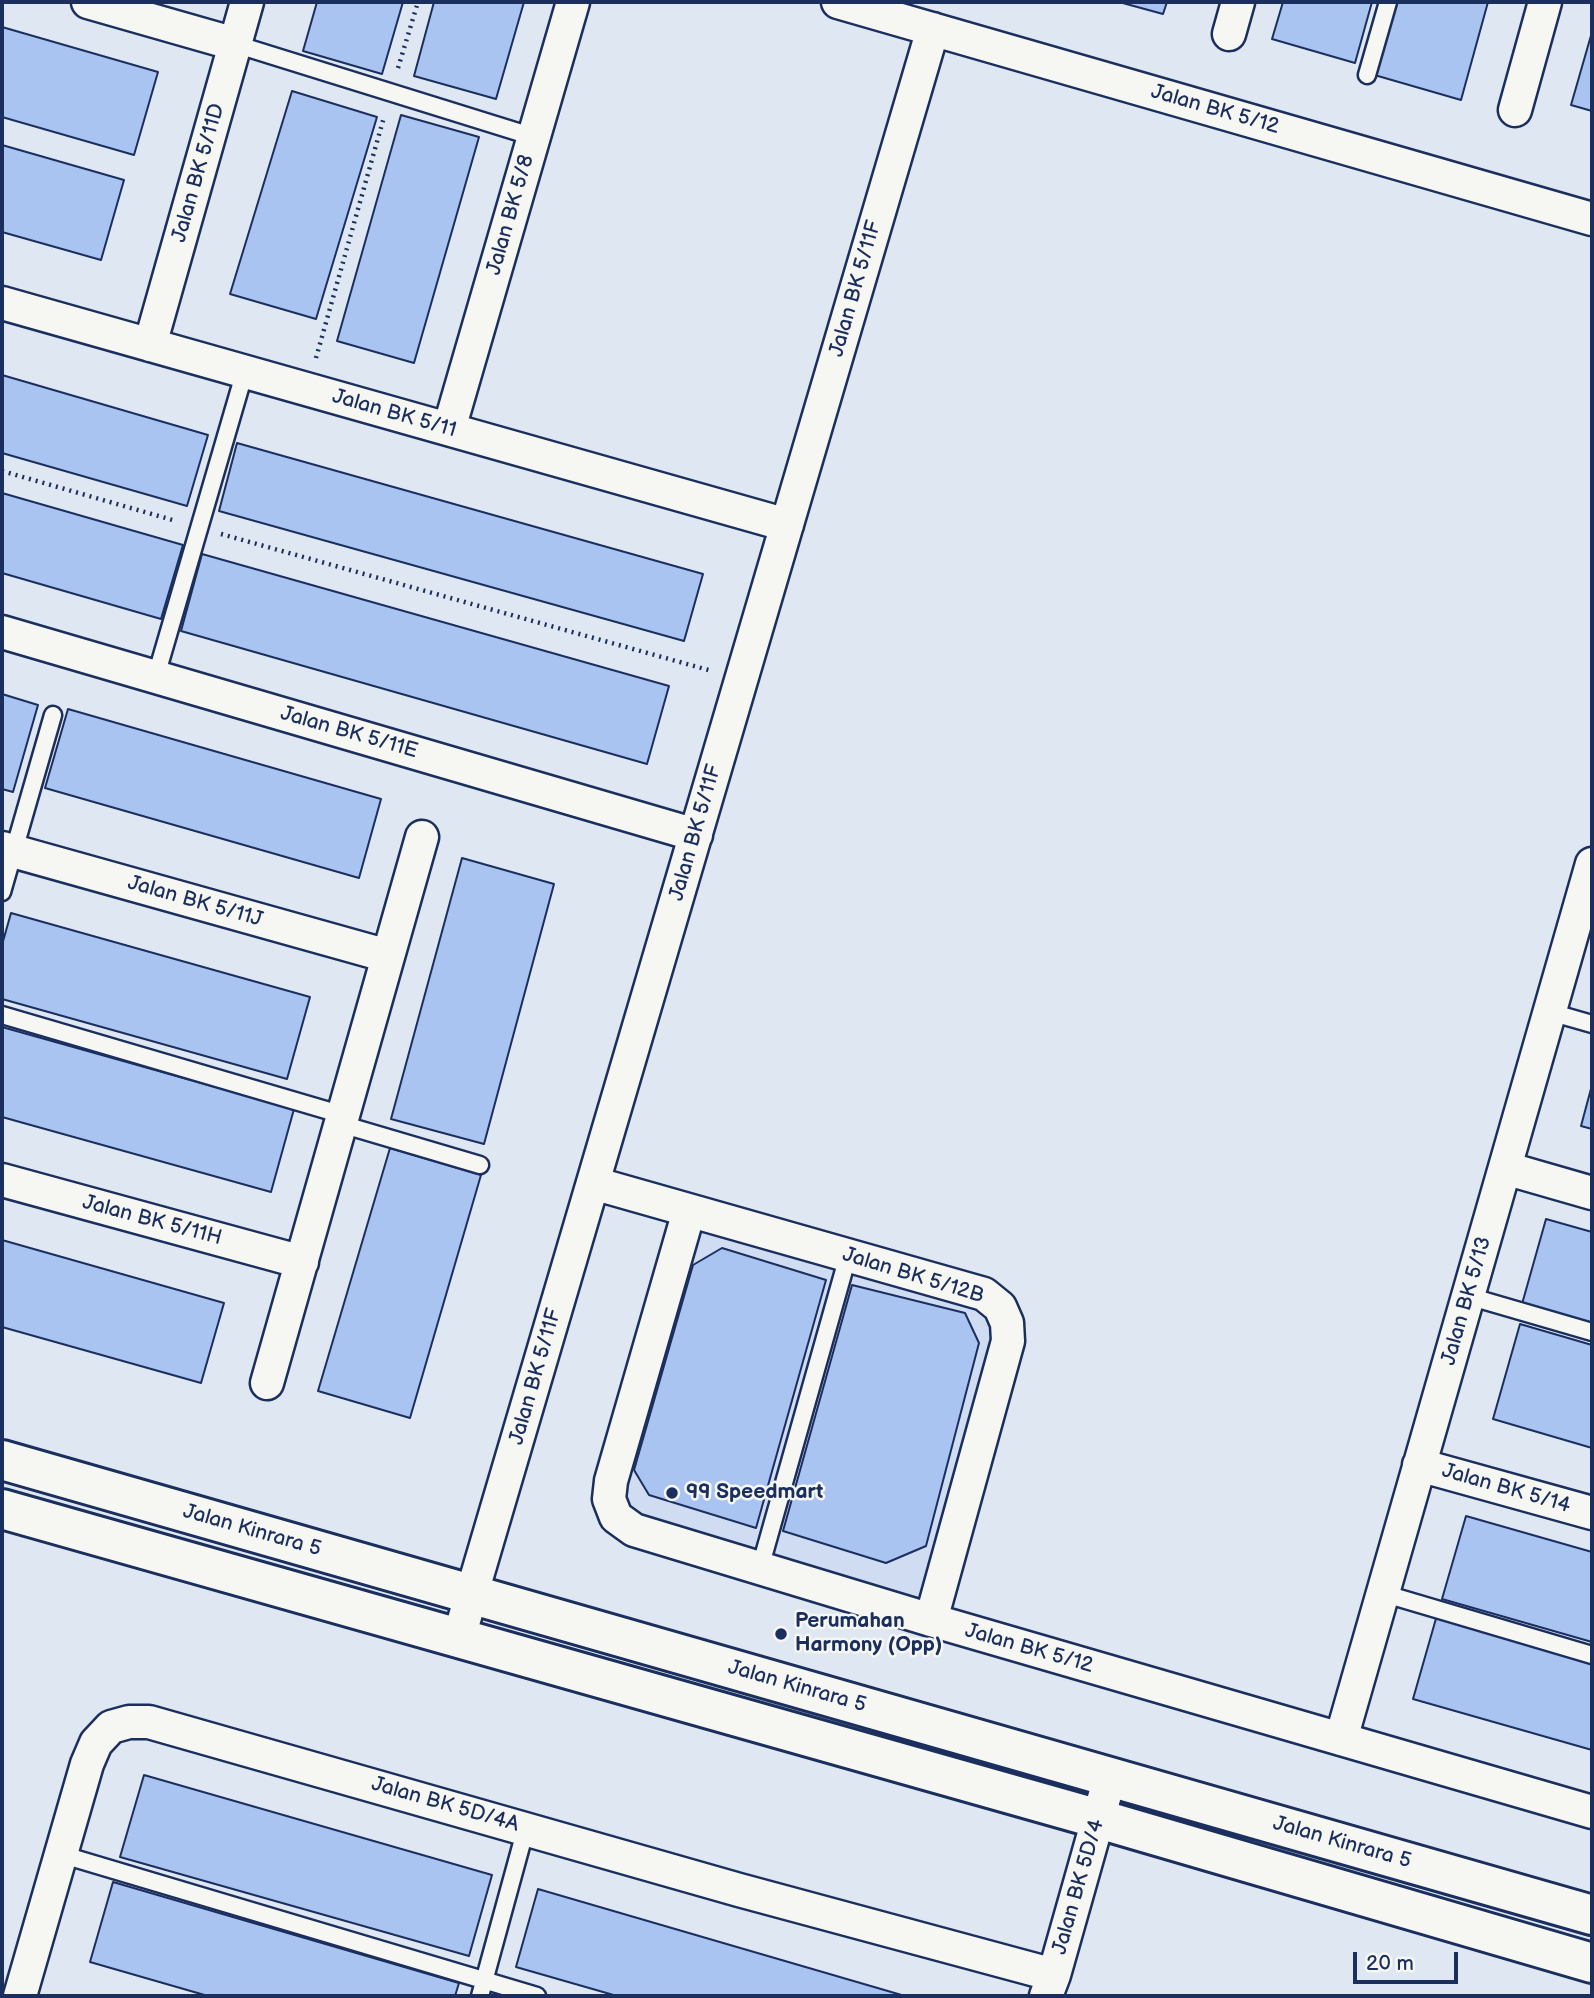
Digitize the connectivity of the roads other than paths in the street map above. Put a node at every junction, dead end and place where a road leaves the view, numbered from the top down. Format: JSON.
{"nodes":[{"id":1,"x":88,"y":2,"type":"edge"},
{"id":2,"x":247,"y":2,"type":"edge"},
{"id":3,"x":573,"y":2,"type":"edge"},
{"id":4,"x":838,"y":2,"type":"edge"},
{"id":5,"x":1238,"y":2,"type":"edge"},
{"id":6,"x":1388,"y":2,"type":"edge"},
{"id":7,"x":1545,"y":2,"type":"edge"},
{"id":8,"x":933,"y":29,"type":"junction"},
{"id":9,"x":1229,"y":34,"type":"dead end"},
{"id":10,"x":235,"y":44,"type":"junction"},
{"id":11,"x":1367,"y":75,"type":"dead end"},
{"id":12,"x":1515,"y":110,"type":"dead end"},
{"id":13,"x":534,"y":137,"type":"junction"},
{"id":14,"x":1592,"y":219,"type":"edge"},
{"id":15,"x":2,"y":303,"type":"edge"},
{"id":16,"x":150,"y":345,"type":"junction"},
{"id":17,"x":245,"y":371,"type":"junction"},
{"id":18,"x":449,"y":429,"type":"junction"},
{"id":19,"x":787,"y":525,"type":"junction"},
{"id":20,"x":2,"y":632,"type":"edge"},
{"id":21,"x":156,"y":676,"type":"junction"},
{"id":22,"x":53,"y":715,"type":"dead end"},
{"id":23,"x":696,"y":835,"type":"junction"},
{"id":24,"x":422,"y":836,"type":"dead end"},
{"id":25,"x":8,"y":849,"type":"edge"},
{"id":26,"x":1591,"y":871,"type":"edge"},
{"id":27,"x":2,"y":892,"type":"edge"},
{"id":28,"x":388,"y":956,"type":"junction"},
{"id":29,"x":1550,"y":1012,"type":"junction"},
{"id":30,"x":2,"y":1015,"type":"edge"},
{"id":31,"x":1592,"y":1024,"type":"edge"},
{"id":32,"x":342,"y":1119,"type":"junction"},
{"id":33,"x":480,"y":1165,"type":"dead end"},
{"id":34,"x":1505,"y":1168,"type":"junction"},
{"id":35,"x":2,"y":1180,"type":"edge"},
{"id":36,"x":593,"y":1183,"type":"junction"},
{"id":37,"x":1592,"y":1193,"type":"edge"},
{"id":38,"x":689,"y":1211,"type":"junction"},
{"id":39,"x":848,"y":1256,"type":"junction"},
{"id":40,"x":302,"y":1262,"type":"junction"},
{"id":41,"x":1468,"y":1296,"type":"junction"},
{"id":42,"x":1592,"y":1332,"type":"edge"},
{"id":43,"x":268,"y":1383,"type":"dead end"},
{"id":44,"x":2,"y":1460,"type":"edge"},
{"id":45,"x":1419,"y":1465,"type":"junction"},
{"id":46,"x":2,"y":1509,"type":"edge"},
{"id":47,"x":1592,"y":1513,"type":"edge"},
{"id":48,"x":760,"y":1569,"type":"junction"},
{"id":49,"x":1382,"y":1593,"type":"junction"},
{"id":50,"x":472,"y":1594,"type":"junction"},
{"id":51,"x":931,"y":1620,"type":"junction"},
{"id":52,"x":459,"y":1637,"type":"junction"},
{"id":53,"x":1592,"y":1655,"type":"edge"},
{"id":54,"x":1340,"y":1739,"type":"junction"},
{"id":55,"x":1110,"y":1777,"type":"junction"},
{"id":56,"x":1592,"y":1812,"type":"edge"},
{"id":57,"x":1099,"y":1819,"type":"junction"},
{"id":58,"x":526,"y":1828,"type":"junction"},
{"id":59,"x":60,"y":1854,"type":"junction"},
{"id":60,"x":1592,"y":1915,"type":"edge"},
{"id":61,"x":1592,"y":1963,"type":"edge"},
{"id":62,"x":1050,"y":1986,"type":"edge"},
{"id":63,"x":482,"y":1989,"type":"edge"},
{"id":64,"x":20,"y":1996,"type":"edge"},
{"id":65,"x":537,"y":1996,"type":"edge"}],
"edges":[{"from":1,"to":10,"type":"street"},
{"from":2,"to":10,"type":"street","name":"Jalan BK 5/11D"},
{"from":3,"to":13,"type":"street","name":"Jalan BK 5/8"},
{"from":4,"to":8,"type":"street","name":"Jalan BK 5/12"},
{"from":5,"to":9,"type":"street"},
{"from":6,"to":11,"type":"lane"},
{"from":7,"to":12,"type":"street"},
{"from":8,"to":14,"type":"street","name":"Jalan BK 5/12"},
{"from":8,"to":19,"type":"street","name":"Jalan BK 5/11F"},
{"from":10,"to":13,"type":"lane"},
{"from":10,"to":16,"type":"street","name":"Jalan BK 5/11D"},
{"from":13,"to":18,"type":"street","name":"Jalan BK 5/8"},
{"from":15,"to":16,"type":"street","name":"Jalan BK 5/11"},
{"from":16,"to":17,"type":"street","name":"Jalan BK 5/11"},
{"from":17,"to":18,"type":"street","name":"Jalan BK 5/11"},
{"from":17,"to":21,"type":"lane"},
{"from":18,"to":19,"type":"street","name":"Jalan BK 5/11"},
{"from":19,"to":23,"type":"street","name":"Jalan BK 5/11F"},
{"from":20,"to":21,"type":"street","name":"Jalan BK 5/11E"},
{"from":21,"to":23,"type":"street","name":"Jalan BK 5/11E"},
{"from":22,"to":25,"type":"lane"},
{"from":23,"to":36,"type":"street","name":"Jalan BK 5/11F"},
{"from":24,"to":28,"type":"street"},
{"from":25,"to":27,"type":"lane"},
{"from":25,"to":28,"type":"street","name":"Jalan BK 5/11J"},
{"from":26,"to":29,"type":"street","name":"Jalan BK 5/13"},
{"from":28,"to":32,"type":"street"},
{"from":29,"to":31,"type":"lane"},
{"from":29,"to":34,"type":"street","name":"Jalan BK 5/13"},
{"from":30,"to":32,"type":"lane"},
{"from":32,"to":33,"type":"lane"},
{"from":32,"to":40,"type":"street"},
{"from":34,"to":37,"type":"street"},
{"from":34,"to":41,"type":"street","name":"Jalan BK 5/13"},
{"from":35,"to":40,"type":"street","name":"Jalan BK 5/11H"},
{"from":36,"to":38,"type":"street","name":"Jalan BK 5/12B"},
{"from":36,"to":50,"type":"street","name":"Jalan BK 5/11F"},
{"from":38,"to":39,"type":"street","name":"Jalan BK 5/12B"},
{"from":38,"to":48,"type":"street","name":"Jalan BK 5/12"},
{"from":39,"to":48,"type":"lane"},
{"from":39,"to":51,"type":"street","name":"Jalan BK 5/12B"},
{"from":40,"to":43,"type":"street"},
{"from":41,"to":42,"type":"lane"},
{"from":41,"to":45,"type":"street","name":"Jalan BK 5/13"},
{"from":44,"to":50,"type":"main road","name":"Jalan Kinrara 5"},
{"from":45,"to":47,"type":"street","name":"Jalan BK 5/14"},
{"from":45,"to":49,"type":"street","name":"Jalan BK 5/13"},
{"from":46,"to":52,"type":"main road"},
{"from":48,"to":51,"type":"street","name":"Jalan BK 5/12"},
{"from":49,"to":53,"type":"lane"},
{"from":49,"to":54,"type":"street","name":"Jalan BK 5/13"},
{"from":50,"to":52,"type":"street","name":"Jalan BK 5/11F"},
{"from":50,"to":55,"type":"main road","name":"Jalan Kinrara 5"},
{"from":51,"to":54,"type":"street","name":"Jalan BK 5/12"},
{"from":52,"to":57,"type":"main road"},
{"from":54,"to":56,"type":"street","name":"Jalan BK 5/12"},
{"from":55,"to":57,"type":"street","name":"Jalan BK 5D/4"},
{"from":55,"to":60,"type":"main road","name":"Jalan Kinrara 5"},
{"from":57,"to":61,"type":"main road"},
{"from":57,"to":62,"type":"street","name":"Jalan BK 5D/4"},
{"from":58,"to":59,"type":"street","name":"Jalan BK 5D/4A"},
{"from":58,"to":62,"type":"street","name":"Jalan BK 5D/4A"},
{"from":58,"to":63,"type":"lane"},
{"from":59,"to":63,"type":"lane"},
{"from":59,"to":64,"type":"street","name":"Jalan BK 5D/4A"},
{"from":63,"to":65,"type":"lane"}]}
